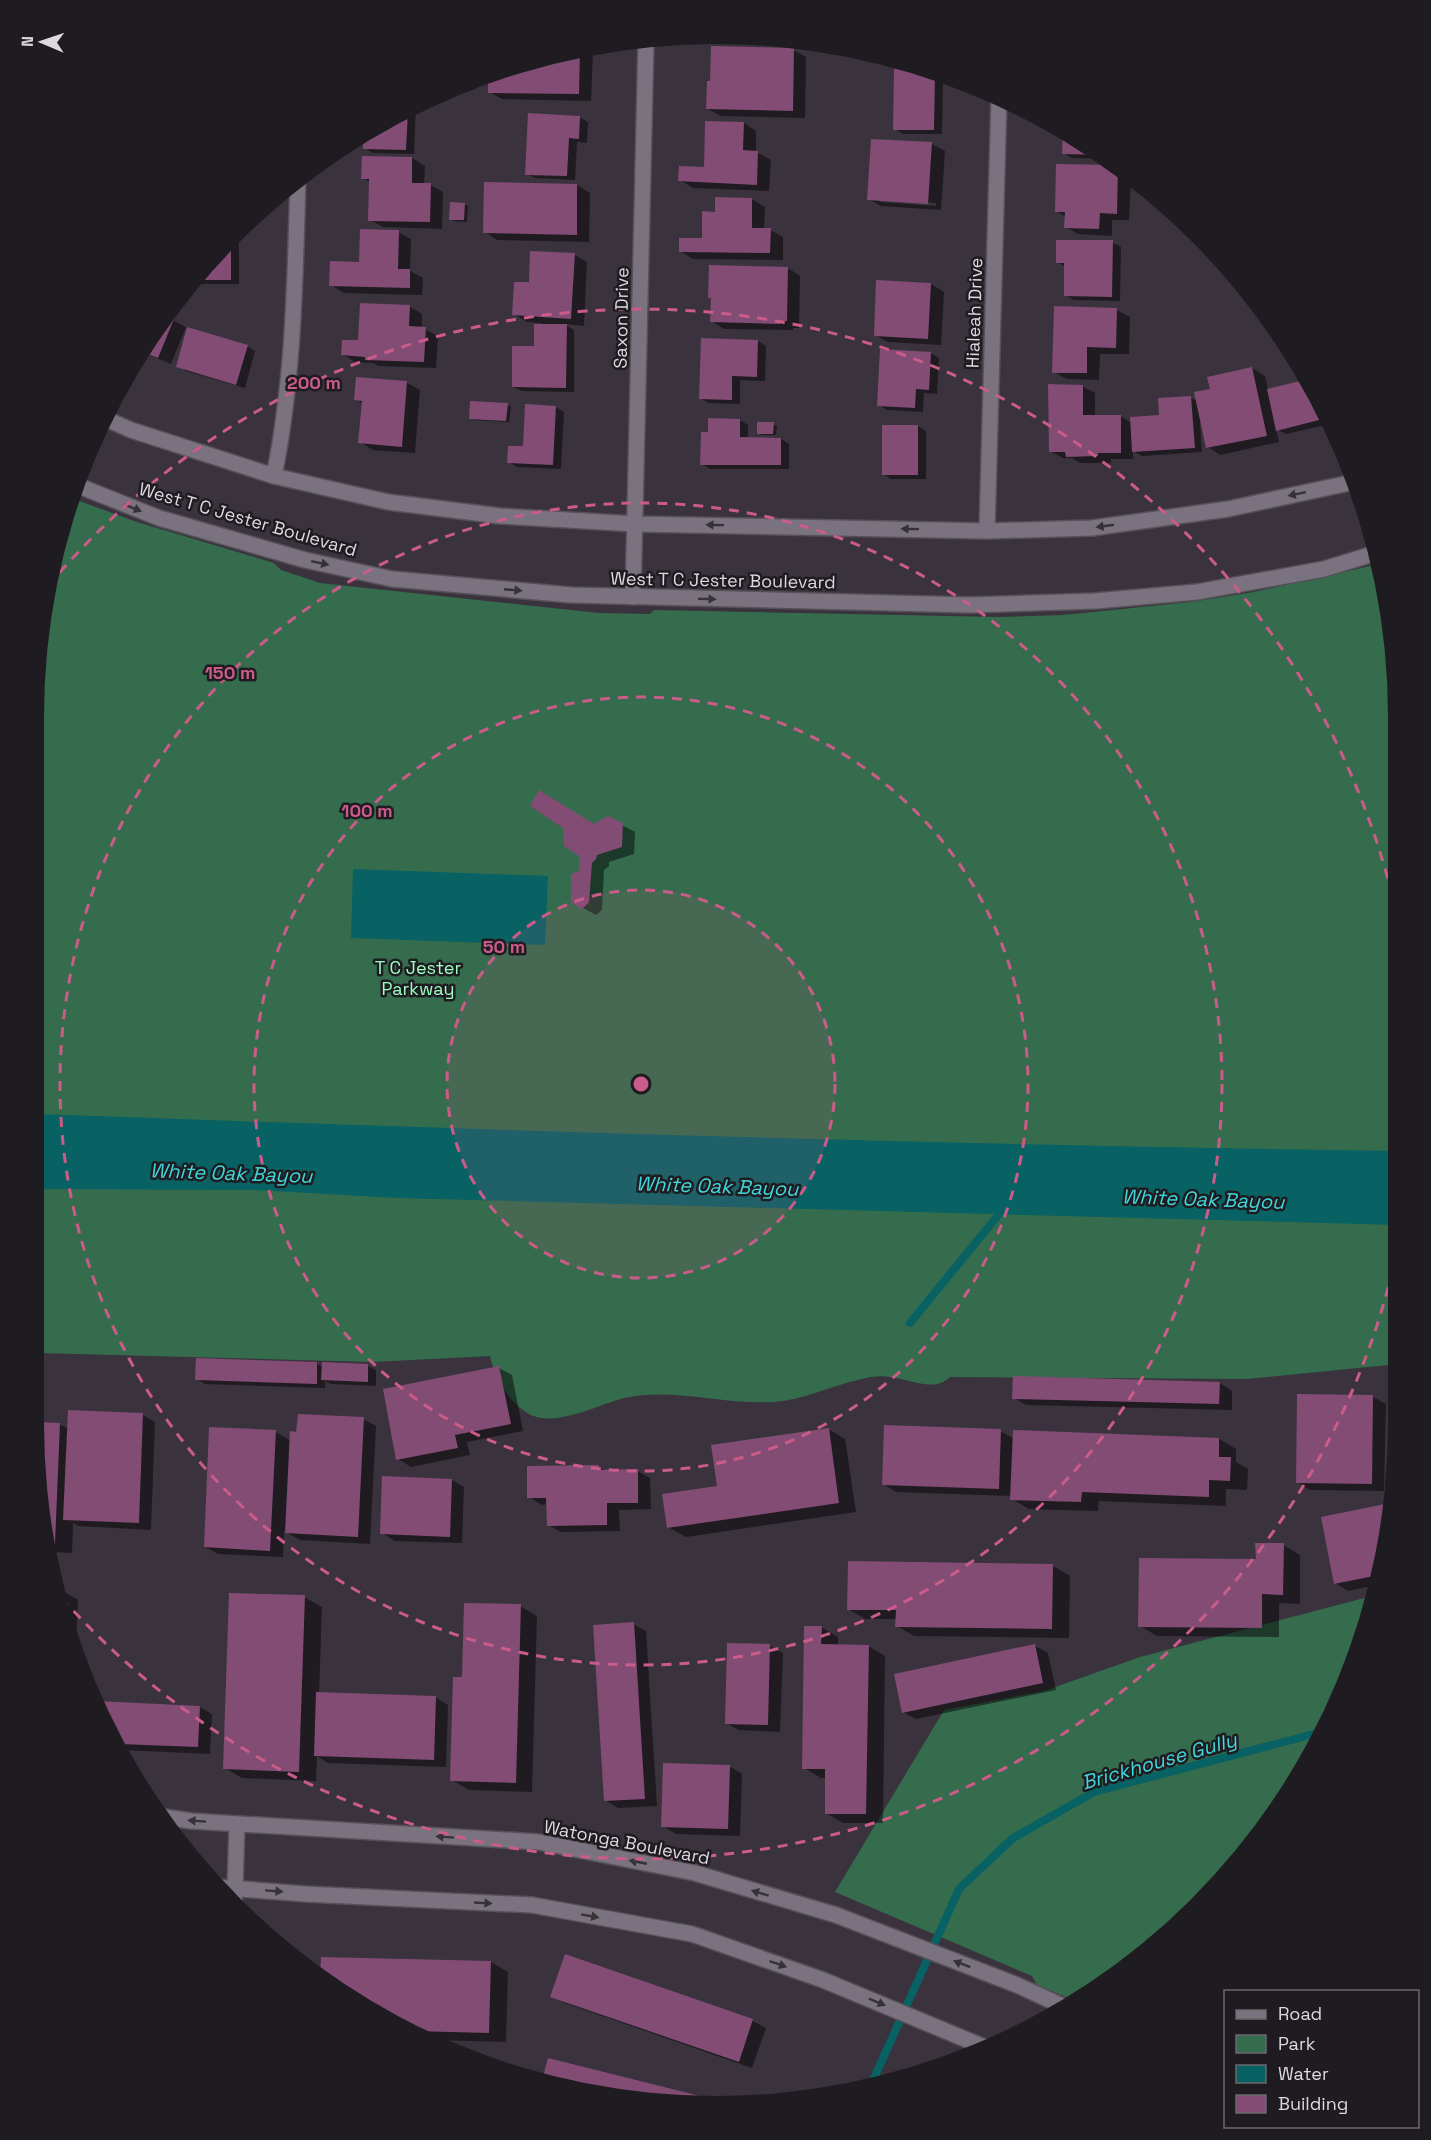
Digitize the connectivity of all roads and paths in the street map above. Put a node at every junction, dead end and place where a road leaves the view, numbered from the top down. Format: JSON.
{"nodes":[{"id":1,"x":646,"y":47,"type":"edge"},
{"id":2,"x":999,"y":107,"type":"edge"},
{"id":3,"x":298,"y":189,"type":"edge"},
{"id":4,"x":112,"y":421,"type":"edge"},
{"id":5,"x":274,"y":476,"type":"junction"},
{"id":6,"x":1346,"y":484,"type":"edge"},
{"id":7,"x":83,"y":488,"type":"edge"},
{"id":8,"x":636,"y":524,"type":"junction"},
{"id":9,"x":987,"y":531,"type":"junction"},
{"id":10,"x":1368,"y":555,"type":"edge"},
{"id":11,"x":633,"y":597,"type":"junction"},
{"id":12,"x":170,"y":1817,"type":"edge"},
{"id":13,"x":237,"y":1824,"type":"junction"},
{"id":14,"x":228,"y":1888,"type":"edge"},
{"id":15,"x":235,"y":1888,"type":"junction"},
{"id":16,"x":235,"y":1894,"type":"edge"},
{"id":17,"x":1057,"y":2003,"type":"edge"},
{"id":18,"x":976,"y":2044,"type":"edge"}],
"edges":[{"from":1,"to":8,"type":"main road","name":"Saxon Drive"},
{"from":2,"to":9,"type":"main road","name":"Hialeah Drive"},
{"from":3,"to":5,"type":"main road"},
{"from":4,"to":5,"type":"main road"},
{"from":5,"to":8,"type":"main road"},
{"from":6,"to":9,"type":"main road","one_way":true},
{"from":7,"to":11,"type":"main road","name":"West T C Jester Boulevard","one_way":true},
{"from":9,"to":8,"type":"main road","one_way":true},
{"from":8,"to":11,"type":"main road","name":"Saxon Drive"},
{"from":11,"to":10,"type":"main road","name":"West T C Jester Boulevard","one_way":true},
{"from":13,"to":12,"type":"main road","name":"Watonga Boulevard","one_way":true},
{"from":13,"to":15,"type":"main road"},
{"from":17,"to":13,"type":"main road","name":"Watonga Boulevard","one_way":true},
{"from":14,"to":15,"type":"main road"},
{"from":15,"to":16,"type":"main road"},
{"from":15,"to":18,"type":"main road","one_way":true}]}
